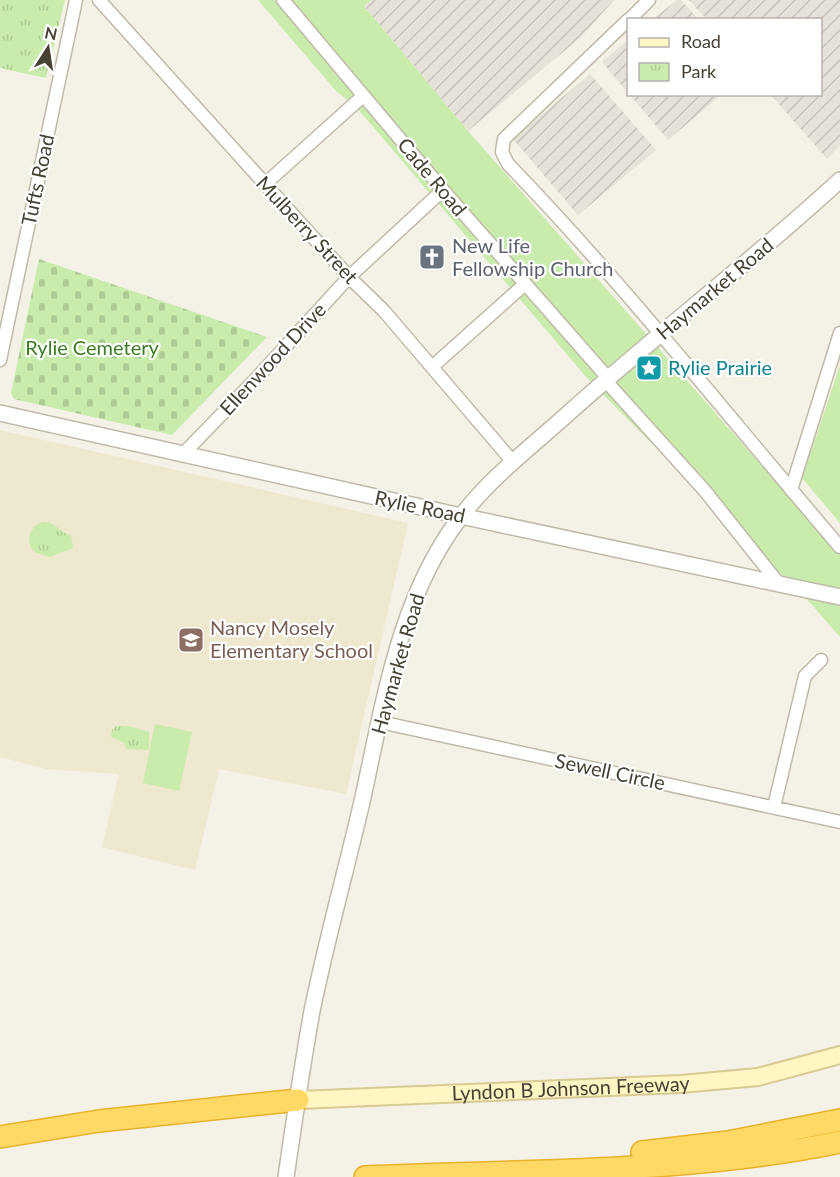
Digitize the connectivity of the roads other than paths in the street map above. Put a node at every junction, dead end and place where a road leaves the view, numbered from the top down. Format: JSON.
{"nodes":[{"id":1,"x":76,"y":0,"type":"edge"},
{"id":2,"x":99,"y":0,"type":"edge"},
{"id":3,"x":283,"y":0,"type":"edge"},
{"id":4,"x":649,"y":0,"type":"edge"},
{"id":5,"x":631,"y":18,"type":"edge"},
{"id":6,"x":627,"y":22,"type":"edge"},
{"id":7,"x":363,"y":96,"type":"junction"},
{"id":8,"x":840,"y":181,"type":"edge"},
{"id":9,"x":265,"y":184,"type":"junction"},
{"id":10,"x":443,"y":190,"type":"junction"},
{"id":11,"x":349,"y":277,"type":"junction"},
{"id":12,"x":525,"y":284,"type":"junction"},
{"id":13,"x":663,"y":333,"type":"junction"},
{"id":14,"x":840,"y":333,"type":"edge"},
{"id":15,"x":0,"y":360,"type":"edge"},
{"id":16,"x":432,"y":367,"type":"junction"},
{"id":17,"x":607,"y":379,"type":"junction"},
{"id":18,"x":0,"y":413,"type":"edge"},
{"id":19,"x":182,"y":455,"type":"junction"},
{"id":20,"x":513,"y":462,"type":"junction"},
{"id":21,"x":791,"y":490,"type":"junction"},
{"id":22,"x":461,"y":516,"type":"junction"},
{"id":23,"x":840,"y":547,"type":"edge"},
{"id":24,"x":779,"y":584,"type":"junction"},
{"id":25,"x":840,"y":597,"type":"edge"},
{"id":26,"x":821,"y":660,"type":"dead end"},
{"id":27,"x":380,"y":722,"type":"junction"},
{"id":28,"x":774,"y":807,"type":"junction"},
{"id":29,"x":840,"y":822,"type":"edge"},
{"id":30,"x":840,"y":1055,"type":"edge"},
{"id":31,"x":298,"y":1100,"type":"junction"},
{"id":32,"x":840,"y":1120,"type":"edge"},
{"id":33,"x":0,"y":1137,"type":"edge"},
{"id":34,"x":840,"y":1142,"type":"edge"},
{"id":35,"x":460,"y":1173,"type":"junction"},
{"id":36,"x":286,"y":1177,"type":"edge"},
{"id":37,"x":365,"y":1177,"type":"edge"}],
"edges":[{"from":1,"to":15,"type":"street","name":"Tufts Road"},
{"from":2,"to":9,"type":"street","name":"Mulberry Street"},
{"from":3,"to":7,"type":"street","name":"Cade Road"},
{"from":4,"to":5,"type":"street"},
{"from":6,"to":13,"type":"street"},
{"from":7,"to":9,"type":"street"},
{"from":7,"to":10,"type":"street","name":"Cade Road"},
{"from":8,"to":13,"type":"street","name":"Haymarket Road"},
{"from":9,"to":11,"type":"street","name":"Mulberry Street"},
{"from":10,"to":11,"type":"street","name":"Ellenwood Drive"},
{"from":10,"to":12,"type":"street","name":"Cade Road"},
{"from":11,"to":16,"type":"street","name":"Mulberry Street"},
{"from":11,"to":19,"type":"street","name":"Ellenwood Drive"},
{"from":12,"to":16,"type":"street"},
{"from":12,"to":17,"type":"street","name":"Cade Road"},
{"from":13,"to":17,"type":"street","name":"Haymarket Road"},
{"from":13,"to":21,"type":"street"},
{"from":14,"to":21,"type":"street"},
{"from":16,"to":20,"type":"street","name":"Mulberry Street"},
{"from":17,"to":20,"type":"street","name":"Haymarket Road"},
{"from":17,"to":24,"type":"street","name":"Cade Road"},
{"from":18,"to":19,"type":"street","name":"Rylie Road"},
{"from":19,"to":22,"type":"street","name":"Rylie Road"},
{"from":20,"to":22,"type":"street","name":"Haymarket Road"},
{"from":21,"to":23,"type":"street"},
{"from":22,"to":24,"type":"street","name":"Rylie Road"},
{"from":22,"to":27,"type":"street","name":"Haymarket Road"},
{"from":24,"to":25,"type":"street","name":"Rylie Road"},
{"from":26,"to":28,"type":"street"},
{"from":27,"to":28,"type":"street","name":"Sewell Circle"},
{"from":27,"to":31,"type":"street","name":"Haymarket Road"},
{"from":28,"to":29,"type":"street","name":"Sewell Circle"},
{"from":30,"to":31,"type":"main road","name":"Lyndon B Johnson Freeway"},
{"from":31,"to":33,"type":"highway"},
{"from":31,"to":36,"type":"street","name":"Haymarket Road"},
{"from":32,"to":35,"type":"highway"},
{"from":34,"to":35,"type":"highway"},
{"from":35,"to":37,"type":"highway"}]}
